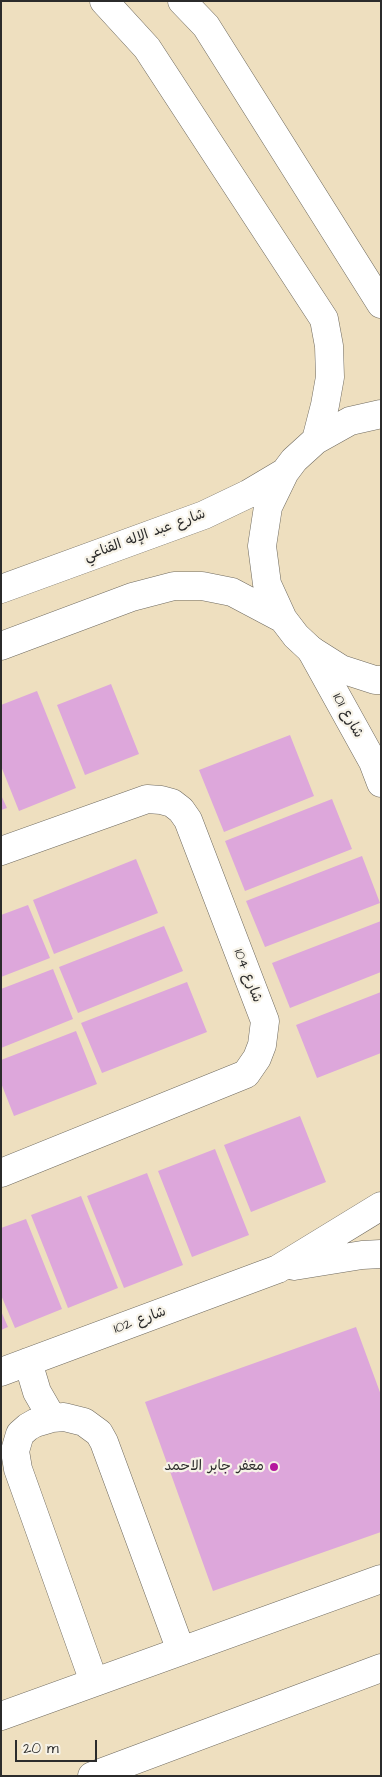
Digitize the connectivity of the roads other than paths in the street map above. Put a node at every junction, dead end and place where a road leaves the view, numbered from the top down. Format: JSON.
{"nodes":[{"id":1,"x":104,"y":1,"type":"edge"},
{"id":2,"x":182,"y":1,"type":"edge"},
{"id":3,"x":381,"y":304,"type":"edge"},
{"id":4,"x":381,"y":414,"type":"edge"},
{"id":5,"x":316,"y":440,"type":"junction"},
{"id":6,"x":285,"y":472,"type":"junction"},
{"id":7,"x":1,"y":589,"type":"edge"},
{"id":8,"x":283,"y":619,"type":"junction"},
{"id":9,"x":1,"y":646,"type":"edge"},
{"id":10,"x":311,"y":650,"type":"junction"},
{"id":11,"x":381,"y":680,"type":"edge"},
{"id":12,"x":381,"y":783,"type":"edge"},
{"id":13,"x":1,"y":851,"type":"edge"},
{"id":14,"x":1,"y":1173,"type":"edge"},
{"id":15,"x":381,"y":1206,"type":"edge"},
{"id":16,"x":381,"y":1254,"type":"edge"},
{"id":17,"x":278,"y":1269,"type":"junction"},
{"id":18,"x":28,"y":1362,"type":"junction"},
{"id":19,"x":1,"y":1372,"type":"edge"},
{"id":20,"x":52,"y":1418,"type":"junction"},
{"id":21,"x":1,"y":1422,"type":"edge"},
{"id":22,"x":15,"y":1451,"type":"junction"},
{"id":23,"x":381,"y":1579,"type":"edge"},
{"id":24,"x":181,"y":1651,"type":"junction"},
{"id":25,"x":381,"y":1668,"type":"edge"},
{"id":26,"x":94,"y":1682,"type":"junction"},
{"id":27,"x":1,"y":1716,"type":"edge"},
{"id":28,"x":92,"y":1776,"type":"edge"}],
"edges":[{"from":1,"to":5,"type":"main road"},
{"from":2,"to":3,"type":"main road"},
{"from":4,"to":5,"type":"main road"},
{"from":5,"to":6,"type":"main road"},
{"from":6,"to":7,"type":"main road","name":"شارع عبد الإله القناعي"},
{"from":6,"to":8,"type":"main road"},
{"from":8,"to":9,"type":"main road"},
{"from":8,"to":10,"type":"main road"},
{"from":10,"to":11,"type":"main road"},
{"from":10,"to":12,"type":"main road","name":"شارع 101"},
{"from":13,"to":14,"type":"main road","name":"شارع 104"},
{"from":15,"to":17,"type":"main road","name":"شارع 102"},
{"from":16,"to":17,"type":"main road","name":"شارع 102"},
{"from":17,"to":18,"type":"main road","name":"شارع 102"},
{"from":18,"to":19,"type":"main road","name":"شارع 102"},
{"from":18,"to":20,"type":"main road"},
{"from":20,"to":22,"type":"main road"},
{"from":20,"to":24,"type":"main road"},
{"from":21,"to":22,"type":"main road"},
{"from":22,"to":26,"type":"main road"},
{"from":23,"to":24,"type":"main road"},
{"from":24,"to":26,"type":"main road"},
{"from":25,"to":28,"type":"main road"},
{"from":26,"to":27,"type":"main road"}]}
